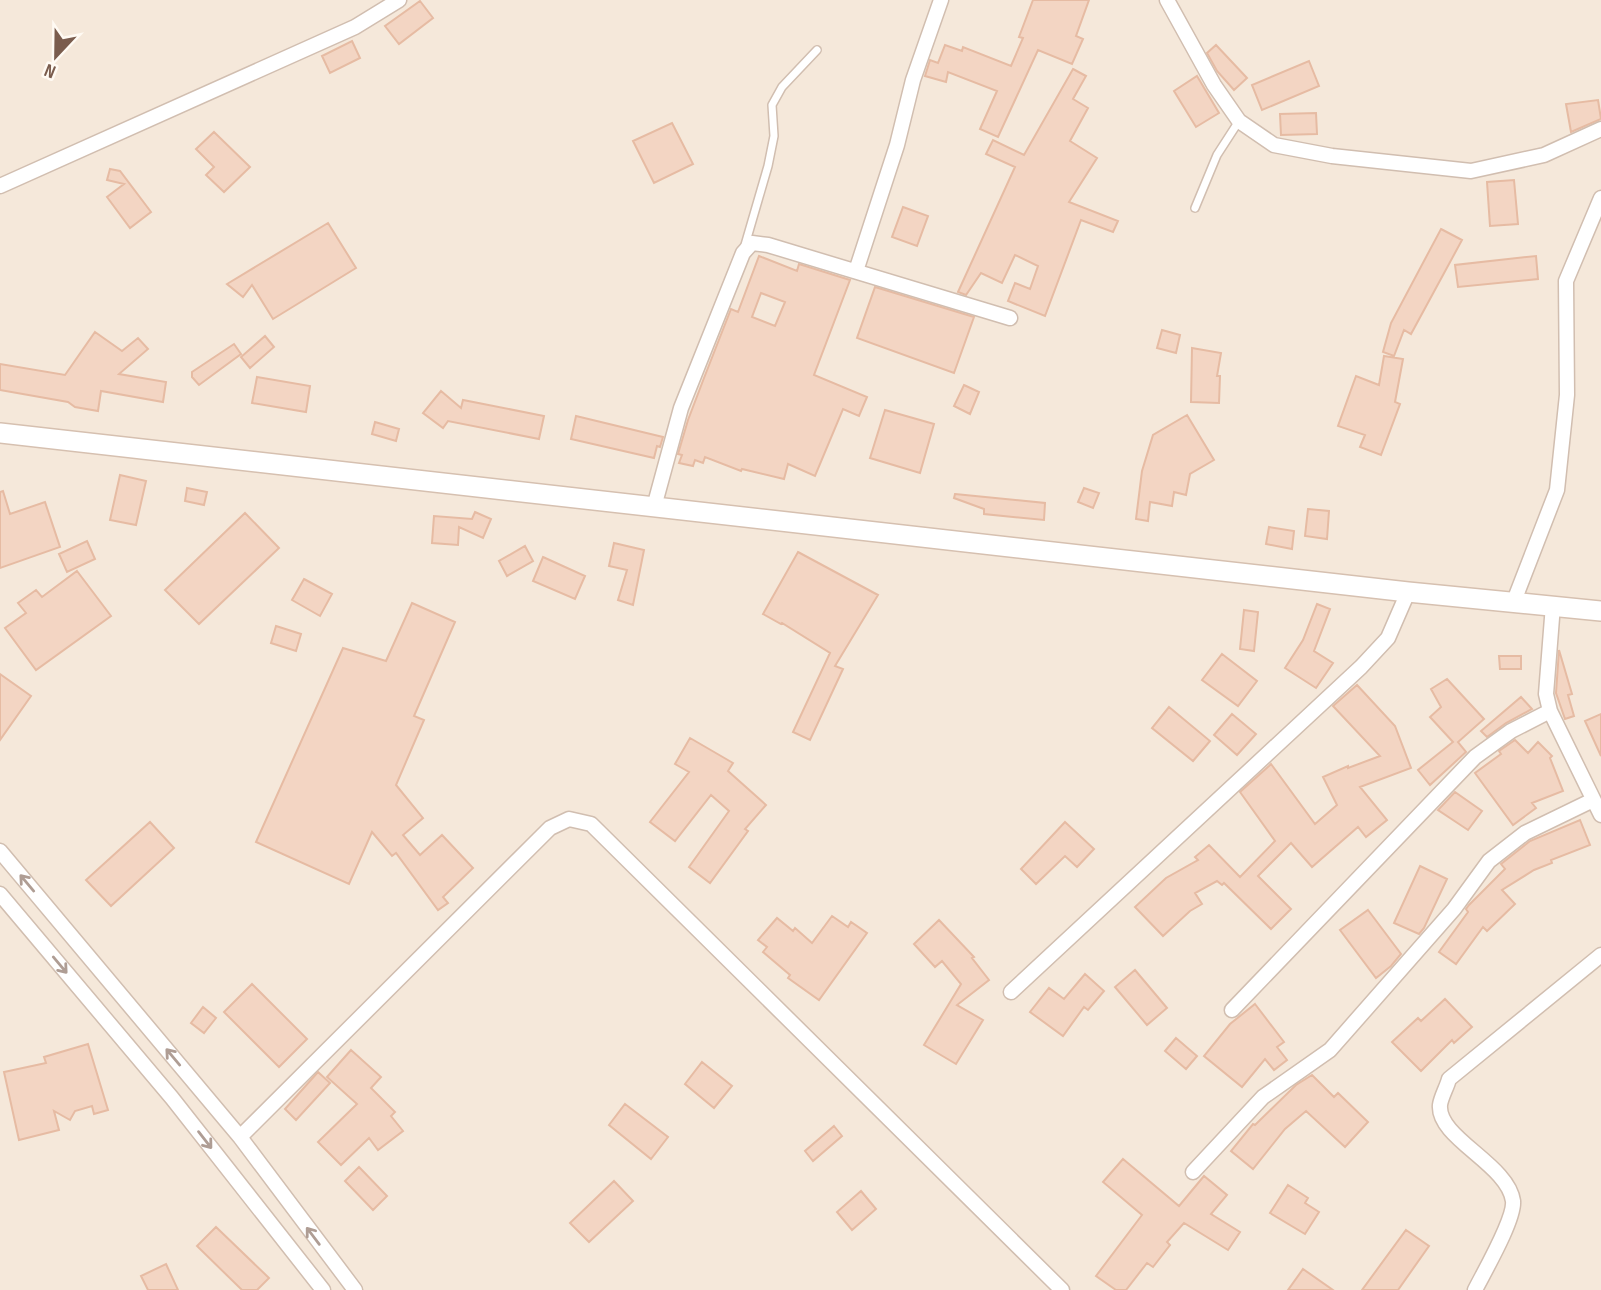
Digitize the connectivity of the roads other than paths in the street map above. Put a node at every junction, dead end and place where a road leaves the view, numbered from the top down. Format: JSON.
{"nodes":[{"id":1,"x":399,"y":0,"type":"edge"},
{"id":2,"x":941,"y":0,"type":"edge"},
{"id":3,"x":1167,"y":0,"type":"edge"},
{"id":4,"x":817,"y":50,"type":"dead end"},
{"id":5,"x":1239,"y":121,"type":"junction"},
{"id":6,"x":1601,"y":129,"type":"edge"},
{"id":7,"x":0,"y":186,"type":"edge"},
{"id":8,"x":1601,"y":198,"type":"edge"},
{"id":9,"x":1195,"y":208,"type":"dead end"},
{"id":10,"x":743,"y":253,"type":"junction"},
{"id":11,"x":856,"y":271,"type":"junction"},
{"id":12,"x":1010,"y":318,"type":"dead end"},
{"id":13,"x":0,"y":433,"type":"edge"},
{"id":14,"x":654,"y":507,"type":"junction"},
{"id":15,"x":1408,"y":592,"type":"junction"},
{"id":16,"x":1514,"y":601,"type":"junction"},
{"id":17,"x":1553,"y":605,"type":"junction"},
{"id":18,"x":1601,"y":611,"type":"edge"},
{"id":19,"x":1550,"y":711,"type":"junction"},
{"id":20,"x":1593,"y":800,"type":"junction"},
{"id":21,"x":1601,"y":815,"type":"edge"},
{"id":22,"x":0,"y":851,"type":"edge"},
{"id":23,"x":0,"y":894,"type":"edge"},
{"id":24,"x":1601,"y":955,"type":"edge"},
{"id":25,"x":1011,"y":992,"type":"dead end"},
{"id":26,"x":1232,"y":1010,"type":"dead end"},
{"id":27,"x":240,"y":1137,"type":"junction"},
{"id":28,"x":1193,"y":1172,"type":"dead end"},
{"id":29,"x":323,"y":1290,"type":"edge"},
{"id":30,"x":355,"y":1290,"type":"edge"},
{"id":31,"x":1062,"y":1290,"type":"edge"},
{"id":32,"x":1475,"y":1290,"type":"edge"}],
"edges":[{"from":1,"to":7,"type":"street"},
{"from":2,"to":11,"type":"street"},
{"from":3,"to":5,"type":"street"},
{"from":4,"to":10,"type":"lane"},
{"from":5,"to":6,"type":"street"},
{"from":5,"to":9,"type":"lane"},
{"from":8,"to":16,"type":"street"},
{"from":10,"to":11,"type":"street"},
{"from":10,"to":14,"type":"street"},
{"from":11,"to":12,"type":"street"},
{"from":13,"to":14,"type":"main road"},
{"from":14,"to":15,"type":"main road"},
{"from":15,"to":16,"type":"main road"},
{"from":15,"to":25,"type":"street"},
{"from":16,"to":17,"type":"main road"},
{"from":17,"to":18,"type":"main road"},
{"from":17,"to":19,"type":"street"},
{"from":19,"to":20,"type":"street"},
{"from":19,"to":26,"type":"street"},
{"from":20,"to":21,"type":"street"},
{"from":20,"to":28,"type":"street"},
{"from":27,"to":22,"type":"street","one_way":true},
{"from":23,"to":29,"type":"street","one_way":true},
{"from":24,"to":32,"type":"street"},
{"from":30,"to":27,"type":"street","one_way":true},
{"from":27,"to":31,"type":"street"}]}
